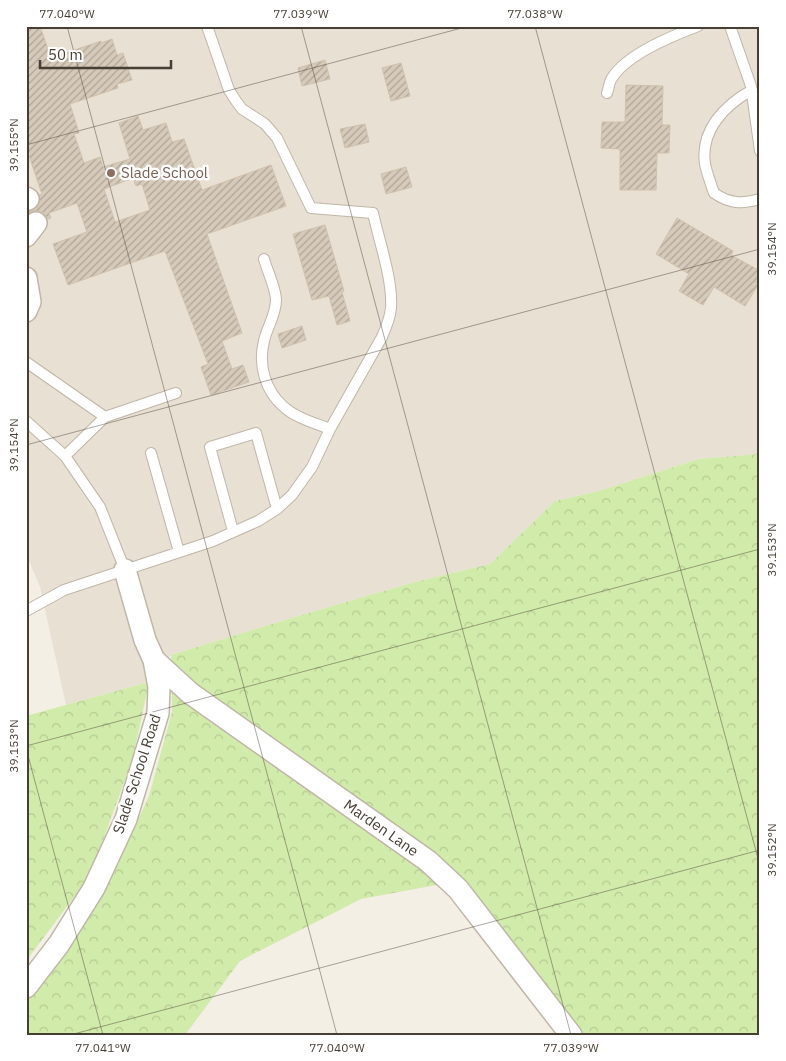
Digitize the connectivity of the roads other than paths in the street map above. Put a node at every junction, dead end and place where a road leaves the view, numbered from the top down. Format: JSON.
{"nodes":[{"id":1,"x":207,"y":26,"type":"edge"},
{"id":2,"x":698,"y":26,"type":"edge"},
{"id":3,"x":730,"y":26,"type":"edge"},
{"id":4,"x":752,"y":90,"type":"junction"},
{"id":5,"x":607,"y":93,"type":"dead end"},
{"id":6,"x":760,"y":151,"type":"edge"},
{"id":7,"x":760,"y":199,"type":"edge"},
{"id":8,"x":264,"y":259,"type":"dead end"},
{"id":9,"x":26,"y":278,"type":"edge"},
{"id":10,"x":26,"y":311,"type":"edge"},
{"id":11,"x":26,"y":362,"type":"edge"},
{"id":12,"x":176,"y":393,"type":"dead end"},
{"id":13,"x":105,"y":417,"type":"junction"},
{"id":14,"x":26,"y":421,"type":"edge"},
{"id":15,"x":330,"y":429,"type":"junction"},
{"id":16,"x":151,"y":453,"type":"dead end"},
{"id":17,"x":65,"y":456,"type":"junction"},
{"id":18,"x":276,"y":509,"type":"junction"},
{"id":19,"x":234,"y":531,"type":"junction"},
{"id":20,"x":179,"y":552,"type":"junction"},
{"id":21,"x":125,"y":570,"type":"junction"},
{"id":22,"x":26,"y":611,"type":"edge"},
{"id":23,"x":154,"y":660,"type":"junction"},
{"id":24,"x":26,"y":987,"type":"edge"},
{"id":25,"x":570,"y":1035,"type":"edge"}],
"edges":[{"from":1,"to":15,"type":"lane"},
{"from":2,"to":5,"type":"lane"},
{"from":3,"to":4,"type":"lane"},
{"from":4,"to":6,"type":"lane"},
{"from":4,"to":7,"type":"lane"},
{"from":8,"to":15,"type":"lane"},
{"from":9,"to":10,"type":"street"},
{"from":11,"to":13,"type":"lane"},
{"from":12,"to":13,"type":"lane"},
{"from":13,"to":17,"type":"lane"},
{"from":14,"to":17,"type":"lane"},
{"from":15,"to":18,"type":"lane"},
{"from":16,"to":20,"type":"lane"},
{"from":17,"to":21,"type":"lane"},
{"from":18,"to":19,"type":"lane"},
{"from":18,"to":19,"type":"lane"},
{"from":19,"to":20,"type":"lane"},
{"from":20,"to":21,"type":"lane"},
{"from":21,"to":22,"type":"lane"},
{"from":21,"to":23,"type":"street","name":"Slade School Road"},
{"from":23,"to":24,"type":"street","name":"Slade School Road"},
{"from":23,"to":25,"type":"street","name":"Marden Lane"}]}
